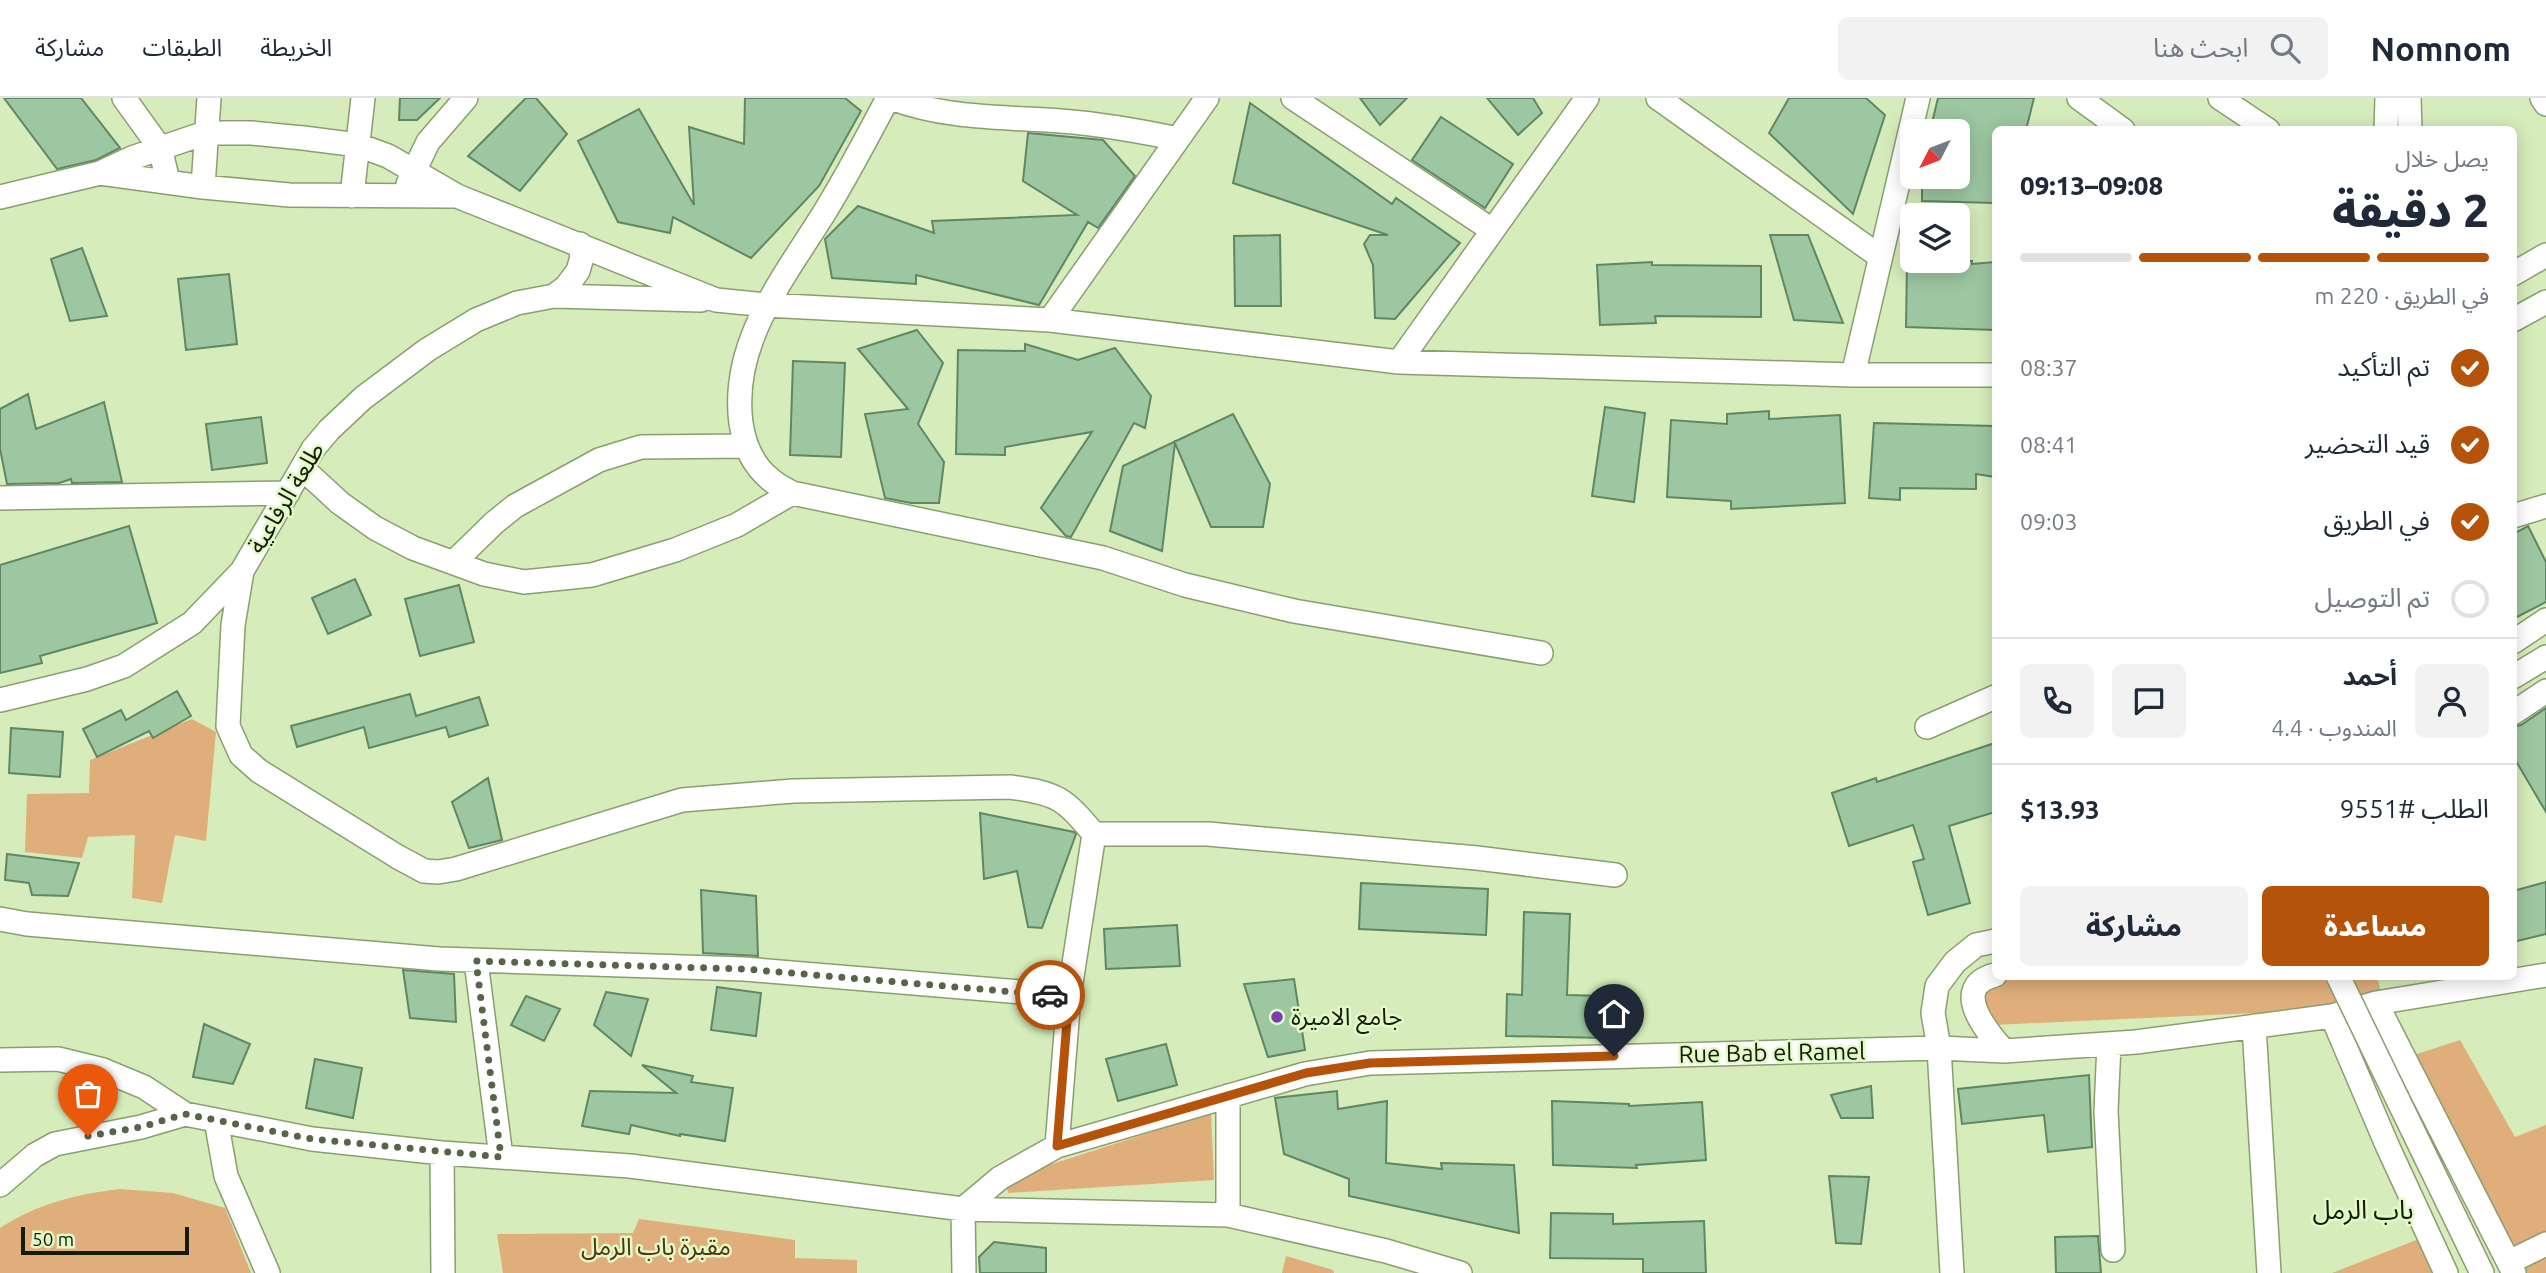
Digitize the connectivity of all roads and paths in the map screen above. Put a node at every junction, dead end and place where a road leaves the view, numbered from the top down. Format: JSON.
{"nodes":[{"id":1,"x":124,"y":98,"type":"edge"},
{"id":2,"x":209,"y":98,"type":"edge"},
{"id":3,"x":363,"y":98,"type":"edge"},
{"id":4,"x":466,"y":98,"type":"edge"},
{"id":5,"x":890,"y":98,"type":"edge"},
{"id":6,"x":1207,"y":98,"type":"edge"},
{"id":7,"x":1293,"y":98,"type":"edge"},
{"id":8,"x":1587,"y":98,"type":"edge"},
{"id":9,"x":1658,"y":98,"type":"edge"},
{"id":10,"x":1917,"y":98,"type":"edge"},
{"id":11,"x":2079,"y":98,"type":"edge"},
{"id":12,"x":2220,"y":98,"type":"edge"},
{"id":13,"x":2387,"y":98,"type":"edge"},
{"id":14,"x":2409,"y":98,"type":"edge"},
{"id":15,"x":2542,"y":98,"type":"edge"},
{"id":16,"x":2546,"y":104,"type":"edge"},
{"id":17,"x":2118,"y":126,"type":"edge"},
{"id":18,"x":2263,"y":126,"type":"edge"},
{"id":19,"x":2386,"y":126,"type":"edge"},
{"id":20,"x":2410,"y":126,"type":"edge"},
{"id":21,"x":205,"y":133,"type":"junction"},
{"id":22,"x":1178,"y":139,"type":"junction"},
{"id":23,"x":358,"y":145,"type":"junction"},
{"id":24,"x":160,"y":148,"type":"junction"},
{"id":25,"x":412,"y":170,"type":"junction"},
{"id":26,"x":100,"y":173,"type":"junction"},
{"id":27,"x":169,"y":181,"type":"junction"},
{"id":28,"x":203,"y":187,"type":"junction"},
{"id":29,"x":352,"y":196,"type":"junction"},
{"id":30,"x":404,"y":196,"type":"junction"},
{"id":31,"x":457,"y":196,"type":"junction"},
{"id":32,"x":0,"y":198,"type":"edge"},
{"id":33,"x":1492,"y":230,"type":"junction"},
{"id":34,"x":580,"y":244,"type":"junction"},
{"id":35,"x":1879,"y":256,"type":"junction"},
{"id":36,"x":2546,"y":256,"type":"edge"},
{"id":37,"x":2517,"y":272,"type":"edge"},
{"id":38,"x":554,"y":296,"type":"junction"},
{"id":39,"x":716,"y":300,"type":"junction"},
{"id":40,"x":2546,"y":302,"type":"edge"},
{"id":41,"x":766,"y":305,"type":"junction"},
{"id":42,"x":2517,"y":318,"type":"edge"},
{"id":43,"x":1050,"y":320,"type":"junction"},
{"id":44,"x":1399,"y":362,"type":"junction"},
{"id":45,"x":1853,"y":375,"type":"junction"},
{"id":46,"x":1992,"y":375,"type":"edge"},
{"id":47,"x":746,"y":446,"type":"junction"},
{"id":48,"x":302,"y":468,"type":"junction"},
{"id":49,"x":288,"y":493,"type":"junction"},
{"id":50,"x":792,"y":493,"type":"junction"},
{"id":51,"x":0,"y":498,"type":"edge"},
{"id":52,"x":2546,"y":506,"type":"edge"},
{"id":53,"x":2517,"y":515,"type":"edge"},
{"id":54,"x":454,"y":562,"type":"junction"},
{"id":55,"x":242,"y":571,"type":"junction"},
{"id":56,"x":2546,"y":620,"type":"edge"},
{"id":57,"x":2517,"y":639,"type":"edge"},
{"id":58,"x":1541,"y":653,"type":"dead end"},
{"id":59,"x":2546,"y":657,"type":"edge"},
{"id":60,"x":2517,"y":675,"type":"edge"},
{"id":61,"x":2546,"y":691,"type":"edge"},
{"id":62,"x":1992,"y":698,"type":"edge"},
{"id":63,"x":0,"y":700,"type":"edge"},
{"id":64,"x":2517,"y":710,"type":"edge"},
{"id":65,"x":1927,"y":727,"type":"dead end"},
{"id":66,"x":1094,"y":834,"type":"junction"},
{"id":67,"x":1615,"y":875,"type":"dead end"},
{"id":68,"x":0,"y":919,"type":"edge"},
{"id":69,"x":1992,"y":942,"type":"edge"},
{"id":70,"x":476,"y":961,"type":"junction"},
{"id":71,"x":2546,"y":975,"type":"edge"},
{"id":72,"x":1992,"y":976,"type":"edge"},
{"id":73,"x":2340,"y":980,"type":"edge"},
{"id":74,"x":2516,"y":980,"type":"edge"},
{"id":75,"x":2517,"y":980,"type":"edge"},
{"id":76,"x":1069,"y":996,"type":"junction"},
{"id":77,"x":2376,"y":1003,"type":"junction"},
{"id":78,"x":2332,"y":1016,"type":"junction"},
{"id":79,"x":2254,"y":1026,"type":"junction"},
{"id":80,"x":2109,"y":1044,"type":"junction"},
{"id":81,"x":1939,"y":1048,"type":"junction"},
{"id":82,"x":2004,"y":1051,"type":"junction"},
{"id":83,"x":0,"y":1060,"type":"edge"},
{"id":84,"x":1228,"y":1096,"type":"junction"},
{"id":85,"x":185,"y":1114,"type":"junction"},
{"id":86,"x":216,"y":1121,"type":"junction"},
{"id":87,"x":1057,"y":1146,"type":"junction"},
{"id":88,"x":442,"y":1153,"type":"junction"},
{"id":89,"x":501,"y":1157,"type":"junction"},
{"id":90,"x":0,"y":1185,"type":"edge"},
{"id":91,"x":963,"y":1209,"type":"junction"},
{"id":92,"x":1228,"y":1215,"type":"junction"},
{"id":93,"x":2546,"y":1244,"type":"edge"},
{"id":94,"x":2113,"y":1250,"type":"dead end"},
{"id":95,"x":1387,"y":1262,"type":"edge"},
{"id":96,"x":2512,"y":1267,"type":"edge"},
{"id":97,"x":268,"y":1273,"type":"edge"},
{"id":98,"x":443,"y":1273,"type":"edge"},
{"id":99,"x":964,"y":1273,"type":"edge"},
{"id":100,"x":1460,"y":1273,"type":"edge"},
{"id":101,"x":1952,"y":1273,"type":"edge"},
{"id":102,"x":2269,"y":1273,"type":"edge"},
{"id":103,"x":2446,"y":1273,"type":"edge"},
{"id":104,"x":2482,"y":1273,"type":"edge"}],
"edges":[{"from":1,"to":24,"type":"street"},
{"from":2,"to":21,"type":"street"},
{"from":3,"to":23,"type":"street"},
{"from":4,"to":25,"type":"street"},
{"from":5,"to":22,"type":"street"},
{"from":5,"to":41,"type":"street"},
{"from":6,"to":22,"type":"street"},
{"from":7,"to":33,"type":"street"},
{"from":8,"to":33,"type":"street"},
{"from":9,"to":35,"type":"street"},
{"from":10,"to":35,"type":"street"},
{"from":11,"to":17,"type":"street"},
{"from":12,"to":18,"type":"street"},
{"from":13,"to":19,"type":"street"},
{"from":14,"to":20,"type":"street"},
{"from":15,"to":16,"type":"street"},
{"from":21,"to":23,"type":"street"},
{"from":21,"to":24,"type":"street"},
{"from":21,"to":28,"type":"street"},
{"from":22,"to":43,"type":"street"},
{"from":23,"to":25,"type":"street"},
{"from":23,"to":29,"type":"street"},
{"from":24,"to":26,"type":"street"},
{"from":24,"to":27,"type":"street"},
{"from":25,"to":30,"type":"street"},
{"from":25,"to":31,"type":"street"},
{"from":26,"to":27,"type":"street"},
{"from":26,"to":32,"type":"street"},
{"from":27,"to":28,"type":"street"},
{"from":28,"to":29,"type":"street"},
{"from":29,"to":30,"type":"street"},
{"from":30,"to":31,"type":"street"},
{"from":31,"to":34,"type":"street"},
{"from":33,"to":44,"type":"street"},
{"from":34,"to":38,"type":"street"},
{"from":34,"to":39,"type":"street"},
{"from":35,"to":45,"type":"street"},
{"from":36,"to":37,"type":"street"},
{"from":38,"to":39,"type":"street","name":"طلعة الرفاعية"},
{"from":38,"to":48,"type":"street","name":"طلعة الرفاعية"},
{"from":39,"to":41,"type":"street"},
{"from":40,"to":42,"type":"street"},
{"from":41,"to":43,"type":"street"},
{"from":41,"to":47,"type":"street"},
{"from":43,"to":44,"type":"street"},
{"from":44,"to":45,"type":"street"},
{"from":45,"to":46,"type":"street"},
{"from":47,"to":50,"type":"street"},
{"from":47,"to":54,"type":"street"},
{"from":48,"to":49,"type":"street","name":"طلعة الرفاعية"},
{"from":48,"to":54,"type":"street"},
{"from":49,"to":51,"type":"street"},
{"from":49,"to":55,"type":"street","name":"طلعة الرفاعية"},
{"from":50,"to":54,"type":"street"},
{"from":50,"to":58,"type":"street"},
{"from":52,"to":53,"type":"street"},
{"from":55,"to":63,"type":"street","name":"طلعة الرفاعية"},
{"from":55,"to":66,"type":"street"},
{"from":56,"to":57,"type":"street"},
{"from":59,"to":60,"type":"street"},
{"from":61,"to":64,"type":"street"},
{"from":62,"to":65,"type":"street"},
{"from":66,"to":67,"type":"street"},
{"from":66,"to":76,"type":"street"},
{"from":68,"to":70,"type":"street"},
{"from":69,"to":81,"type":"street"},
{"from":70,"to":76,"type":"street"},
{"from":70,"to":89,"type":"street"},
{"from":71,"to":75,"type":"street","name":"Rue Bab el Ramel"},
{"from":72,"to":82,"type":"street"},
{"from":73,"to":104,"type":"street","bridge":true},
{"from":74,"to":77,"type":"street","name":"Rue Bab el Ramel"},
{"from":76,"to":87,"type":"street"},
{"from":77,"to":78,"type":"street","name":"Rue Bab el Ramel"},
{"from":77,"to":96,"type":"street"},
{"from":78,"to":79,"type":"street","name":"Rue Bab el Ramel"},
{"from":78,"to":103,"type":"street"},
{"from":79,"to":80,"type":"street","name":"Rue Bab el Ramel"},
{"from":79,"to":102,"type":"street"},
{"from":80,"to":82,"type":"street","name":"Rue Bab el Ramel"},
{"from":80,"to":94,"type":"street"},
{"from":81,"to":82,"type":"street","name":"Rue Bab el Ramel"},
{"from":81,"to":84,"type":"street","name":"Rue Bab el Ramel"},
{"from":81,"to":101,"type":"street"},
{"from":83,"to":85,"type":"street"},
{"from":84,"to":87,"type":"street","name":"Rue Bab el Ramel"},
{"from":84,"to":92,"type":"street"},
{"from":85,"to":86,"type":"street"},
{"from":85,"to":90,"type":"street"},
{"from":86,"to":88,"type":"street"},
{"from":86,"to":97,"type":"street"},
{"from":87,"to":91,"type":"street","name":"Rue Bab el Ramel"},
{"from":88,"to":89,"type":"street"},
{"from":88,"to":98,"type":"street"},
{"from":89,"to":91,"type":"street"},
{"from":91,"to":92,"type":"street"},
{"from":91,"to":99,"type":"street"},
{"from":92,"to":95,"type":"street"},
{"from":93,"to":96,"type":"street"},
{"from":95,"to":100,"type":"street"}]}
